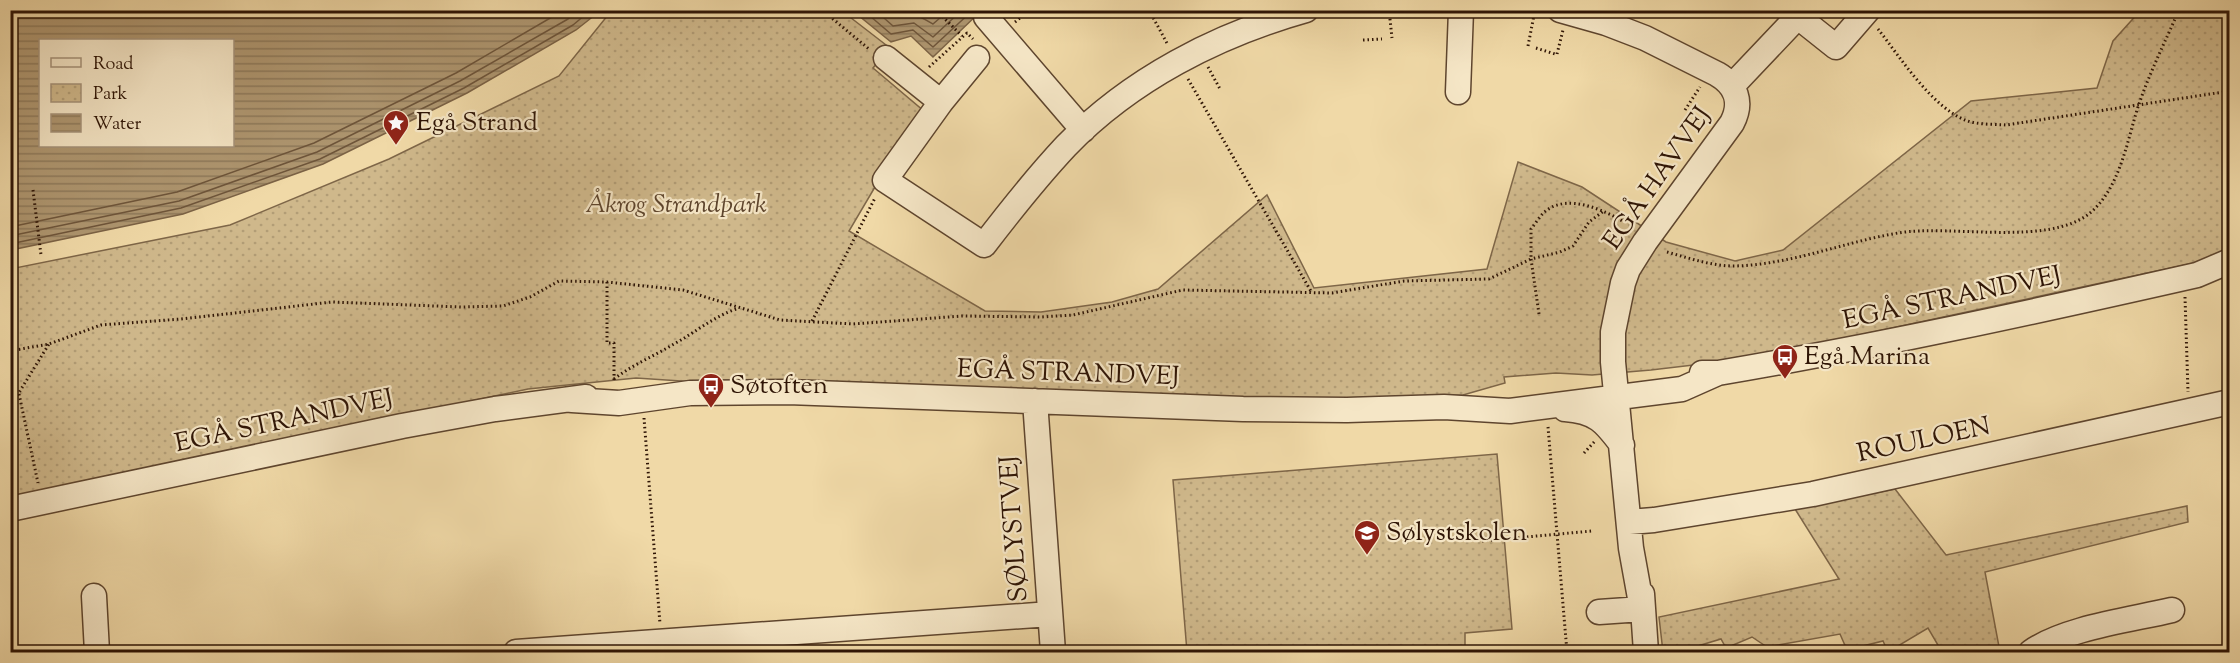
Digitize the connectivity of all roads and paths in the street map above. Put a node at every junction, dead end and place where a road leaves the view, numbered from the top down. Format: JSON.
{"nodes":[{"id":1,"x":822,"y":10,"type":"edge"},
{"id":2,"x":936,"y":10,"type":"edge"},
{"id":3,"x":1149,"y":10,"type":"edge"},
{"id":4,"x":1306,"y":10,"type":"edge"},
{"id":5,"x":1389,"y":10,"type":"edge"},
{"id":6,"x":1461,"y":10,"type":"edge"},
{"id":7,"x":1535,"y":10,"type":"edge"},
{"id":8,"x":1560,"y":10,"type":"edge"},
{"id":9,"x":2180,"y":10,"type":"edge"},
{"id":10,"x":1800,"y":13,"type":"edge"},
{"id":11,"x":1865,"y":14,"type":"edge"},
{"id":12,"x":989,"y":21,"type":"joint"},
{"id":13,"x":963,"y":37,"type":"junction"},
{"id":14,"x":1392,"y":38,"type":"dead end"},
{"id":15,"x":1382,"y":39,"type":"dead end"},
{"id":16,"x":1363,"y":40,"type":"dead end"},
{"id":17,"x":1528,"y":46,"type":"dead end"},
{"id":18,"x":1536,"y":48,"type":"dead end"},
{"id":19,"x":1555,"y":54,"type":"dead end"},
{"id":20,"x":886,"y":58,"type":"joint"},
{"id":21,"x":977,"y":58,"type":"dead end"},
{"id":22,"x":1178,"y":62,"type":"junction"},
{"id":23,"x":1711,"y":71,"type":"junction"},
{"id":24,"x":2229,"y":72,"type":"edge"},
{"id":25,"x":915,"y":81,"type":"junction"},
{"id":26,"x":1732,"y":86,"type":"junction"},
{"id":27,"x":1458,"y":92,"type":"dead end"},
{"id":28,"x":2229,"y":92,"type":"edge"},
{"id":29,"x":942,"y":102,"type":"junction"},
{"id":30,"x":2138,"y":106,"type":"junction"},
{"id":31,"x":1685,"y":110,"type":"dead end"},
{"id":32,"x":1075,"y":138,"type":"junction"},
{"id":33,"x":885,"y":180,"type":"junction"},
{"id":34,"x":33,"y":190,"type":"dead end"},
{"id":35,"x":1605,"y":210,"type":"junction"},
{"id":36,"x":1624,"y":222,"type":"dead end"},
{"id":37,"x":1667,"y":252,"type":"dead end"},
{"id":38,"x":41,"y":255,"type":"dead end"},
{"id":39,"x":1531,"y":259,"type":"junction"},
{"id":40,"x":2229,"y":261,"type":"edge"},
{"id":41,"x":2229,"y":276,"type":"edge"},
{"id":42,"x":2189,"y":277,"type":"junction"},
{"id":43,"x":607,"y":282,"type":"junction"},
{"id":44,"x":1311,"y":293,"type":"junction"},
{"id":45,"x":739,"y":308,"type":"junction"},
{"id":46,"x":1539,"y":314,"type":"dead end"},
{"id":47,"x":812,"y":321,"type":"junction"},
{"id":48,"x":49,"y":344,"type":"junction"},
{"id":49,"x":10,"y":351,"type":"edge"},
{"id":50,"x":1623,"y":390,"type":"junction"},
{"id":51,"x":690,"y":393,"type":"junction"},
{"id":52,"x":19,"y":394,"type":"junction"},
{"id":53,"x":572,"y":400,"type":"junction"},
{"id":54,"x":642,"y":401,"type":"junction"},
{"id":55,"x":1035,"y":401,"type":"junction"},
{"id":56,"x":2229,"y":402,"type":"edge"},
{"id":57,"x":10,"y":407,"type":"edge"},
{"id":58,"x":1444,"y":407,"type":"junction"},
{"id":59,"x":2188,"y":412,"type":"junction"},
{"id":60,"x":1543,"y":413,"type":"junction"},
{"id":61,"x":1599,"y":437,"type":"dead end"},
{"id":62,"x":1622,"y":445,"type":"junction"},
{"id":63,"x":1584,"y":453,"type":"dead end"},
{"id":64,"x":42,"y":502,"type":"junction"},
{"id":65,"x":10,"y":509,"type":"edge"},
{"id":66,"x":1635,"y":522,"type":"junction"},
{"id":67,"x":1592,"y":531,"type":"dead end"},
{"id":68,"x":1556,"y":533,"type":"junction"},
{"id":69,"x":1482,"y":541,"type":"dead end"},
{"id":70,"x":94,"y":596,"type":"dead end"},
{"id":71,"x":1642,"y":609,"type":"junction"},
{"id":72,"x":2172,"y":610,"type":"dead end"},
{"id":73,"x":1599,"y":612,"type":"dead end"},
{"id":74,"x":1050,"y":614,"type":"junction"},
{"id":75,"x":661,"y":643,"type":"junction"},
{"id":76,"x":1602,"y":647,"type":"dead end"},
{"id":77,"x":1567,"y":651,"type":"edge"},
{"id":78,"x":97,"y":652,"type":"edge"},
{"id":79,"x":516,"y":652,"type":"edge"},
{"id":80,"x":1053,"y":652,"type":"edge"},
{"id":81,"x":1540,"y":652,"type":"edge"},
{"id":82,"x":1646,"y":652,"type":"edge"},
{"id":83,"x":2031,"y":652,"type":"edge"}],
"edges":[{"from":1,"to":20,"type":"path"},
{"from":2,"to":13,"type":"path"},
{"from":3,"to":22,"type":"path"},
{"from":4,"to":22,"type":"street"},
{"from":5,"to":14,"type":"path"},
{"from":6,"to":27,"type":"street"},
{"from":7,"to":17,"type":"path"},
{"from":8,"to":23,"type":"street","name":"EGÅ HAVVEJ"},
{"from":9,"to":30,"type":"path"},
{"from":10,"to":11,"type":"street"},
{"from":10,"to":26,"type":"street"},
{"from":11,"to":30,"type":"path"},
{"from":12,"to":13,"type":"path"},
{"from":12,"to":32,"type":"street"},
{"from":13,"to":25,"type":"path"},
{"from":15,"to":16,"type":"path"},
{"from":18,"to":19,"type":"path"},
{"from":20,"to":25,"type":"street"},
{"from":21,"to":29,"type":"street"},
{"from":22,"to":32,"type":"street"},
{"from":22,"to":44,"type":"path"},
{"from":23,"to":26,"type":"street","name":"EGÅ HAVVEJ"},
{"from":23,"to":31,"type":"path"},
{"from":24,"to":28,"type":"path"},
{"from":25,"to":29,"type":"street"},
{"from":26,"to":50,"type":"street","name":"EGÅ HAVVEJ"},
{"from":28,"to":30,"type":"path"},
{"from":29,"to":33,"type":"street"},
{"from":30,"to":37,"type":"path"},
{"from":32,"to":33,"type":"street"},
{"from":33,"to":47,"type":"path"},
{"from":34,"to":38,"type":"path"},
{"from":35,"to":36,"type":"path"},
{"from":35,"to":39,"type":"path"},
{"from":35,"to":39,"type":"path"},
{"from":39,"to":44,"type":"path"},
{"from":39,"to":46,"type":"path"},
{"from":40,"to":42,"type":"street","name":"EGÅ STRANDVEJ"},
{"from":41,"to":42,"type":"street","name":"EGÅ STRANDVEJ"},
{"from":42,"to":50,"type":"street","name":"EGÅ STRANDVEJ"},
{"from":42,"to":59,"type":"path"},
{"from":43,"to":45,"type":"path"},
{"from":43,"to":45,"type":"path"},
{"from":43,"to":48,"type":"path"},
{"from":44,"to":47,"type":"path"},
{"from":45,"to":47,"type":"path"},
{"from":48,"to":49,"type":"path"},
{"from":48,"to":52,"type":"path"},
{"from":50,"to":58,"type":"street","name":"EGÅ STRANDVEJ"},
{"from":50,"to":60,"type":"street","name":"EGÅ STRANDVEJ"},
{"from":50,"to":62,"type":"street","name":"EGÅ HAVVEJ"},
{"from":50,"to":66,"type":"street","name":"EGÅ HAVVEJ"},
{"from":51,"to":53,"type":"street","name":"EGÅ STRANDVEJ"},
{"from":51,"to":54,"type":"street","name":"EGÅ STRANDVEJ"},
{"from":51,"to":55,"type":"street","name":"EGÅ STRANDVEJ"},
{"from":52,"to":57,"type":"path"},
{"from":52,"to":64,"type":"path"},
{"from":53,"to":54,"type":"street","name":"EGÅ STRANDVEJ"},
{"from":53,"to":64,"type":"street","name":"EGÅ STRANDVEJ"},
{"from":54,"to":75,"type":"path"},
{"from":55,"to":58,"type":"street","name":"EGÅ STRANDVEJ"},
{"from":55,"to":74,"type":"street","name":"SØLYSTVEJ"},
{"from":56,"to":59,"type":"street","name":"ROULOEN"},
{"from":58,"to":60,"type":"street","name":"EGÅ STRANDVEJ"},
{"from":59,"to":66,"type":"street","name":"ROULOEN"},
{"from":60,"to":62,"type":"street"},
{"from":60,"to":68,"type":"path"},
{"from":61,"to":63,"type":"path"},
{"from":62,"to":66,"type":"street","name":"EGÅ HAVVEJ"},
{"from":64,"to":65,"type":"street","name":"EGÅ STRANDVEJ"},
{"from":66,"to":71,"type":"street","name":"EGÅ HAVVEJ"},
{"from":67,"to":68,"type":"path"},
{"from":68,"to":69,"type":"path"},
{"from":68,"to":77,"type":"path"},
{"from":70,"to":78,"type":"street"},
{"from":71,"to":73,"type":"street"},
{"from":71,"to":82,"type":"street","name":"EGÅ HAVVEJ"},
{"from":72,"to":83,"type":"street"},
{"from":74,"to":75,"type":"street"},
{"from":74,"to":80,"type":"street","name":"SØLYSTVEJ"},
{"from":75,"to":79,"type":"street"},
{"from":76,"to":77,"type":"path"},
{"from":77,"to":81,"type":"path"}]}
